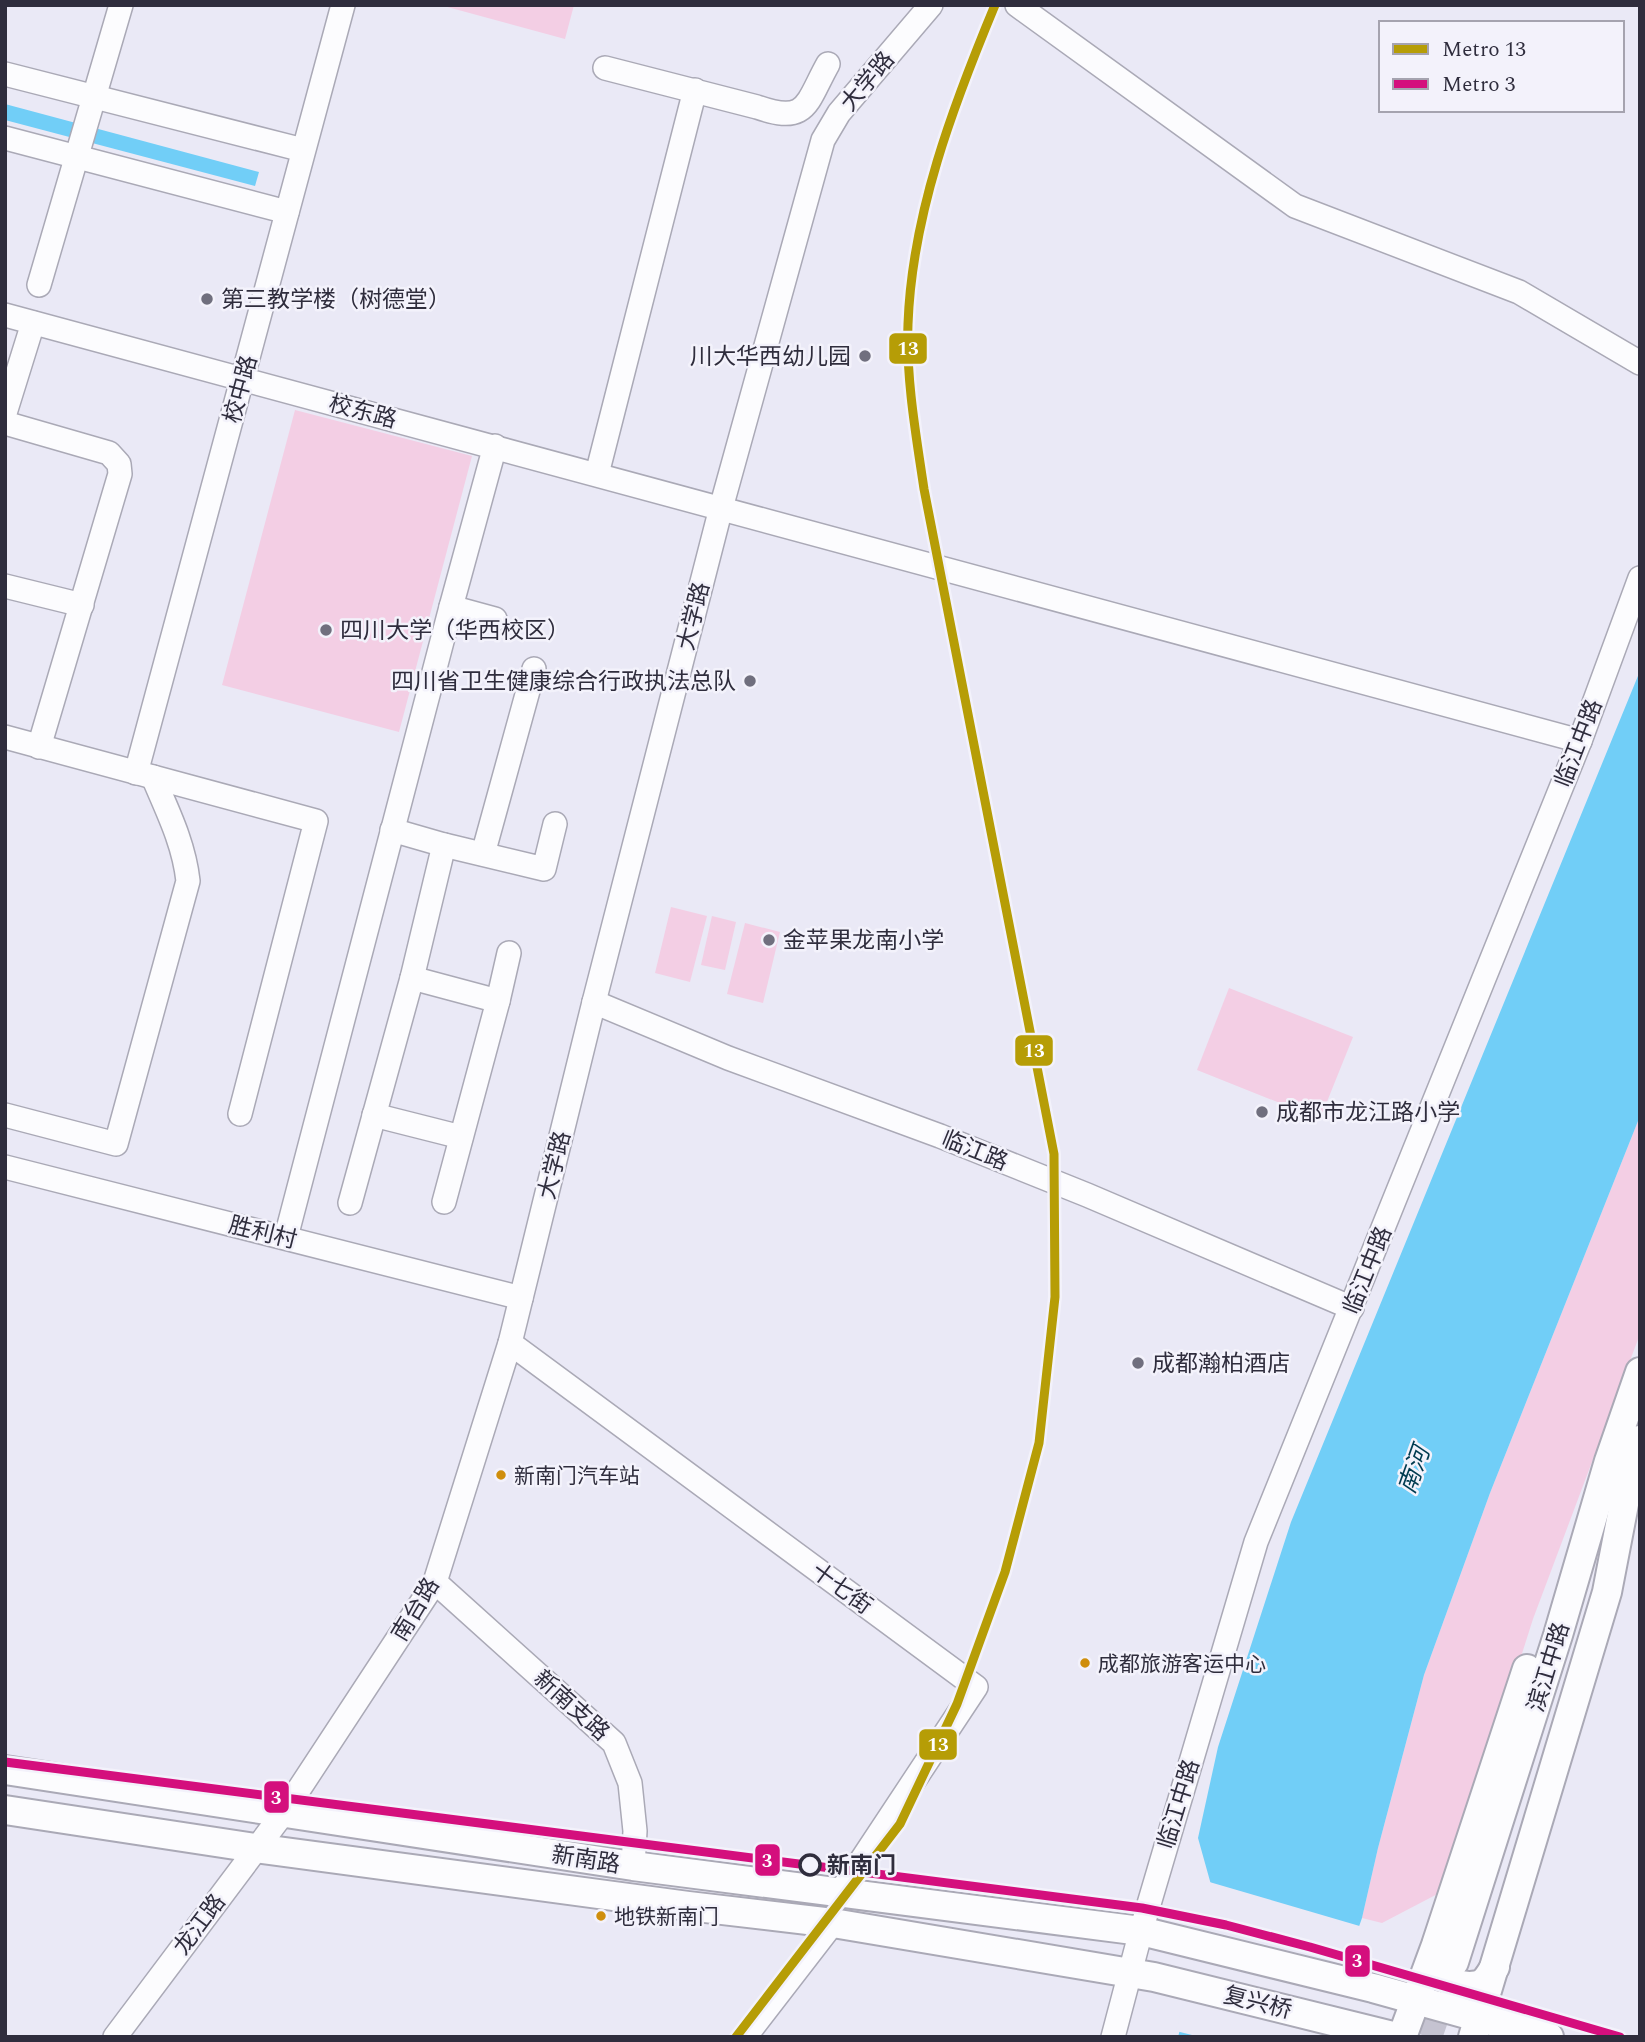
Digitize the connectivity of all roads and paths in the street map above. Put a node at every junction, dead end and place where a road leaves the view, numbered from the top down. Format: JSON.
{"nodes":[{"id":1,"x":121,"y":5,"type":"edge"},
{"id":2,"x":343,"y":5,"type":"edge"},
{"id":3,"x":931,"y":5,"type":"edge"},
{"id":4,"x":1017,"y":5,"type":"edge"},
{"id":5,"x":828,"y":64,"type":"dead end"},
{"id":6,"x":605,"y":68,"type":"dead end"},
{"id":7,"x":5,"y":74,"type":"edge"},
{"id":8,"x":695,"y":90,"type":"junction"},
{"id":9,"x":94,"y":97,"type":"junction"},
{"id":10,"x":5,"y":138,"type":"edge"},
{"id":11,"x":303,"y":150,"type":"junction"},
{"id":12,"x":76,"y":157,"type":"junction"},
{"id":13,"x":287,"y":212,"type":"junction"},
{"id":14,"x":39,"y":285,"type":"dead end"},
{"id":15,"x":5,"y":315,"type":"edge"},
{"id":16,"x":33,"y":323,"type":"junction"},
{"id":17,"x":1640,"y":363,"type":"edge"},
{"id":18,"x":243,"y":379,"type":"junction"},
{"id":19,"x":5,"y":413,"type":"edge"},
{"id":20,"x":5,"y":423,"type":"edge"},
{"id":21,"x":495,"y":446,"type":"junction"},
{"id":22,"x":597,"y":474,"type":"junction"},
{"id":23,"x":721,"y":508,"type":"junction"},
{"id":24,"x":1640,"y":578,"type":"edge"},
{"id":25,"x":5,"y":586,"type":"edge"},
{"id":26,"x":82,"y":605,"type":"junction"},
{"id":27,"x":451,"y":607,"type":"junction"},
{"id":28,"x":495,"y":619,"type":"dead end"},
{"id":29,"x":534,"y":669,"type":"dead end"},
{"id":30,"x":5,"y":737,"type":"edge"},
{"id":31,"x":1580,"y":741,"type":"junction"},
{"id":32,"x":39,"y":747,"type":"junction"},
{"id":33,"x":144,"y":775,"type":"junction"},
{"id":34,"x":555,"y":824,"type":"dead end"},
{"id":35,"x":392,"y":830,"type":"junction"},
{"id":36,"x":444,"y":845,"type":"junction"},
{"id":37,"x":483,"y":854,"type":"junction"},
{"id":38,"x":509,"y":953,"type":"dead end"},
{"id":39,"x":412,"y":978,"type":"junction"},
{"id":40,"x":498,"y":1001,"type":"junction"},
{"id":41,"x":594,"y":1002,"type":"junction"},
{"id":42,"x":240,"y":1114,"type":"dead end"},
{"id":43,"x":5,"y":1115,"type":"edge"},
{"id":44,"x":374,"y":1115,"type":"junction"},
{"id":45,"x":461,"y":1137,"type":"junction"},
{"id":46,"x":5,"y":1167,"type":"edge"},
{"id":47,"x":444,"y":1202,"type":"dead end"},
{"id":48,"x":350,"y":1203,"type":"dead end"},
{"id":49,"x":286,"y":1237,"type":"junction"},
{"id":50,"x":522,"y":1298,"type":"junction"},
{"id":51,"x":1352,"y":1308,"type":"junction"},
{"id":52,"x":510,"y":1343,"type":"junction"},
{"id":53,"x":1640,"y":1372,"type":"edge"},
{"id":54,"x":1640,"y":1440,"type":"edge"},
{"id":55,"x":1620,"y":1464,"type":"junction"},
{"id":56,"x":435,"y":1583,"type":"junction"},
{"id":57,"x":5,"y":1770,"type":"edge"},
{"id":58,"x":5,"y":1810,"type":"edge"},
{"id":59,"x":284,"y":1812,"type":"junction"},
{"id":60,"x":255,"y":1849,"type":"junction"},
{"id":61,"x":633,"y":1866,"type":"junction"},
{"id":62,"x":841,"y":1891,"type":"junction"},
{"id":63,"x":832,"y":1923,"type":"junction"},
{"id":64,"x":1141,"y":1931,"type":"junction"},
{"id":65,"x":1168,"y":1936,"type":"joint"},
{"id":66,"x":1464,"y":1961,"type":"junction"},
{"id":67,"x":1142,"y":1975,"type":"junction"},
{"id":68,"x":1416,"y":1999,"type":"junction"},
{"id":69,"x":1477,"y":2027,"type":"edge"},
{"id":70,"x":115,"y":2037,"type":"edge"},
{"id":71,"x":745,"y":2037,"type":"edge"},
{"id":72,"x":1113,"y":2037,"type":"edge"},
{"id":73,"x":1399,"y":2037,"type":"edge"},
{"id":74,"x":1549,"y":2037,"type":"edge"}],
"edges":[{"from":1,"to":9,"type":"street"},
{"from":2,"to":11,"type":"street","name":"校中路"},
{"from":3,"to":23,"type":"street","name":"大学路"},
{"from":4,"to":17,"type":"street"},
{"from":5,"to":8,"type":"street"},
{"from":6,"to":8,"type":"street"},
{"from":7,"to":9,"type":"street"},
{"from":8,"to":22,"type":"street"},
{"from":9,"to":11,"type":"street"},
{"from":9,"to":12,"type":"street"},
{"from":10,"to":12,"type":"street"},
{"from":11,"to":13,"type":"street","name":"校中路"},
{"from":12,"to":13,"type":"street"},
{"from":12,"to":14,"type":"street"},
{"from":13,"to":18,"type":"street","name":"校中路"},
{"from":15,"to":16,"type":"street","name":"校东路"},
{"from":16,"to":18,"type":"street","name":"校东路"},
{"from":16,"to":19,"type":"street"},
{"from":18,"to":21,"type":"street","name":"校东路"},
{"from":18,"to":33,"type":"street","name":"校中路"},
{"from":20,"to":26,"type":"street"},
{"from":21,"to":22,"type":"street","name":"校东路"},
{"from":21,"to":27,"type":"street"},
{"from":22,"to":23,"type":"street","name":"校东路"},
{"from":23,"to":31,"type":"street","name":"校东路"},
{"from":23,"to":41,"type":"street","name":"大学路"},
{"from":24,"to":31,"type":"street","name":"临江中路"},
{"from":25,"to":26,"type":"street"},
{"from":26,"to":32,"type":"street"},
{"from":27,"to":28,"type":"street"},
{"from":27,"to":35,"type":"street"},
{"from":29,"to":37,"type":"street"},
{"from":30,"to":32,"type":"street"},
{"from":31,"to":51,"type":"street","name":"临江中路"},
{"from":32,"to":33,"type":"street"},
{"from":33,"to":42,"type":"street"},
{"from":33,"to":43,"type":"street"},
{"from":34,"to":37,"type":"street"},
{"from":35,"to":36,"type":"street"},
{"from":35,"to":49,"type":"street"},
{"from":36,"to":37,"type":"street"},
{"from":36,"to":39,"type":"street"},
{"from":38,"to":40,"type":"street"},
{"from":39,"to":40,"type":"street"},
{"from":39,"to":44,"type":"street"},
{"from":40,"to":45,"type":"street"},
{"from":41,"to":50,"type":"street","name":"大学路"},
{"from":41,"to":51,"type":"street","name":"临江路"},
{"from":44,"to":45,"type":"street"},
{"from":44,"to":48,"type":"street"},
{"from":45,"to":47,"type":"street"},
{"from":46,"to":49,"type":"street","name":"胜利村"},
{"from":49,"to":50,"type":"street","name":"胜利村"},
{"from":50,"to":52,"type":"street","name":"大学路"},
{"from":51,"to":64,"type":"street","name":"临江中路"},
{"from":52,"to":56,"type":"street","name":"南台路"},
{"from":52,"to":62,"type":"street","name":"十七街"},
{"from":53,"to":55,"type":"main road","name":"滨江中路"},
{"from":54,"to":55,"type":"main road","name":"滨江中路"},
{"from":55,"to":66,"type":"main road","name":"滨江中路"},
{"from":55,"to":66,"type":"main road"},
{"from":56,"to":59,"type":"street","name":"南台路"},
{"from":56,"to":61,"type":"street","name":"新南支路"},
{"from":57,"to":59,"type":"main road","name":"新南路"},
{"from":58,"to":60,"type":"main road","name":"新南路"},
{"from":59,"to":60,"type":"street","name":"龙江路"},
{"from":59,"to":61,"type":"main road","name":"新南路"},
{"from":60,"to":63,"type":"main road","name":"新南路"},
{"from":60,"to":70,"type":"street","name":"龙江路"},
{"from":61,"to":62,"type":"main road","name":"新南路"},
{"from":62,"to":64,"type":"main road","name":"新南路"},
{"from":63,"to":67,"type":"main road","name":"新南路"},
{"from":63,"to":71,"type":"street"},
{"from":64,"to":65,"type":"main road","name":"新南路"},
{"from":64,"to":67,"type":"street","name":"临江中路"},
{"from":65,"to":68,"type":"main road","name":"复兴桥"},
{"from":66,"to":68,"type":"main road"},
{"from":66,"to":69,"type":"main road"},
{"from":67,"to":72,"type":"street","name":"临江中路"},
{"from":67,"to":73,"type":"main road","name":"复兴桥"},
{"from":68,"to":69,"type":"main road","name":"复兴桥"},
{"from":68,"to":73,"type":"main road"},
{"from":69,"to":74,"type":"main road","name":"复兴桥"}]}
